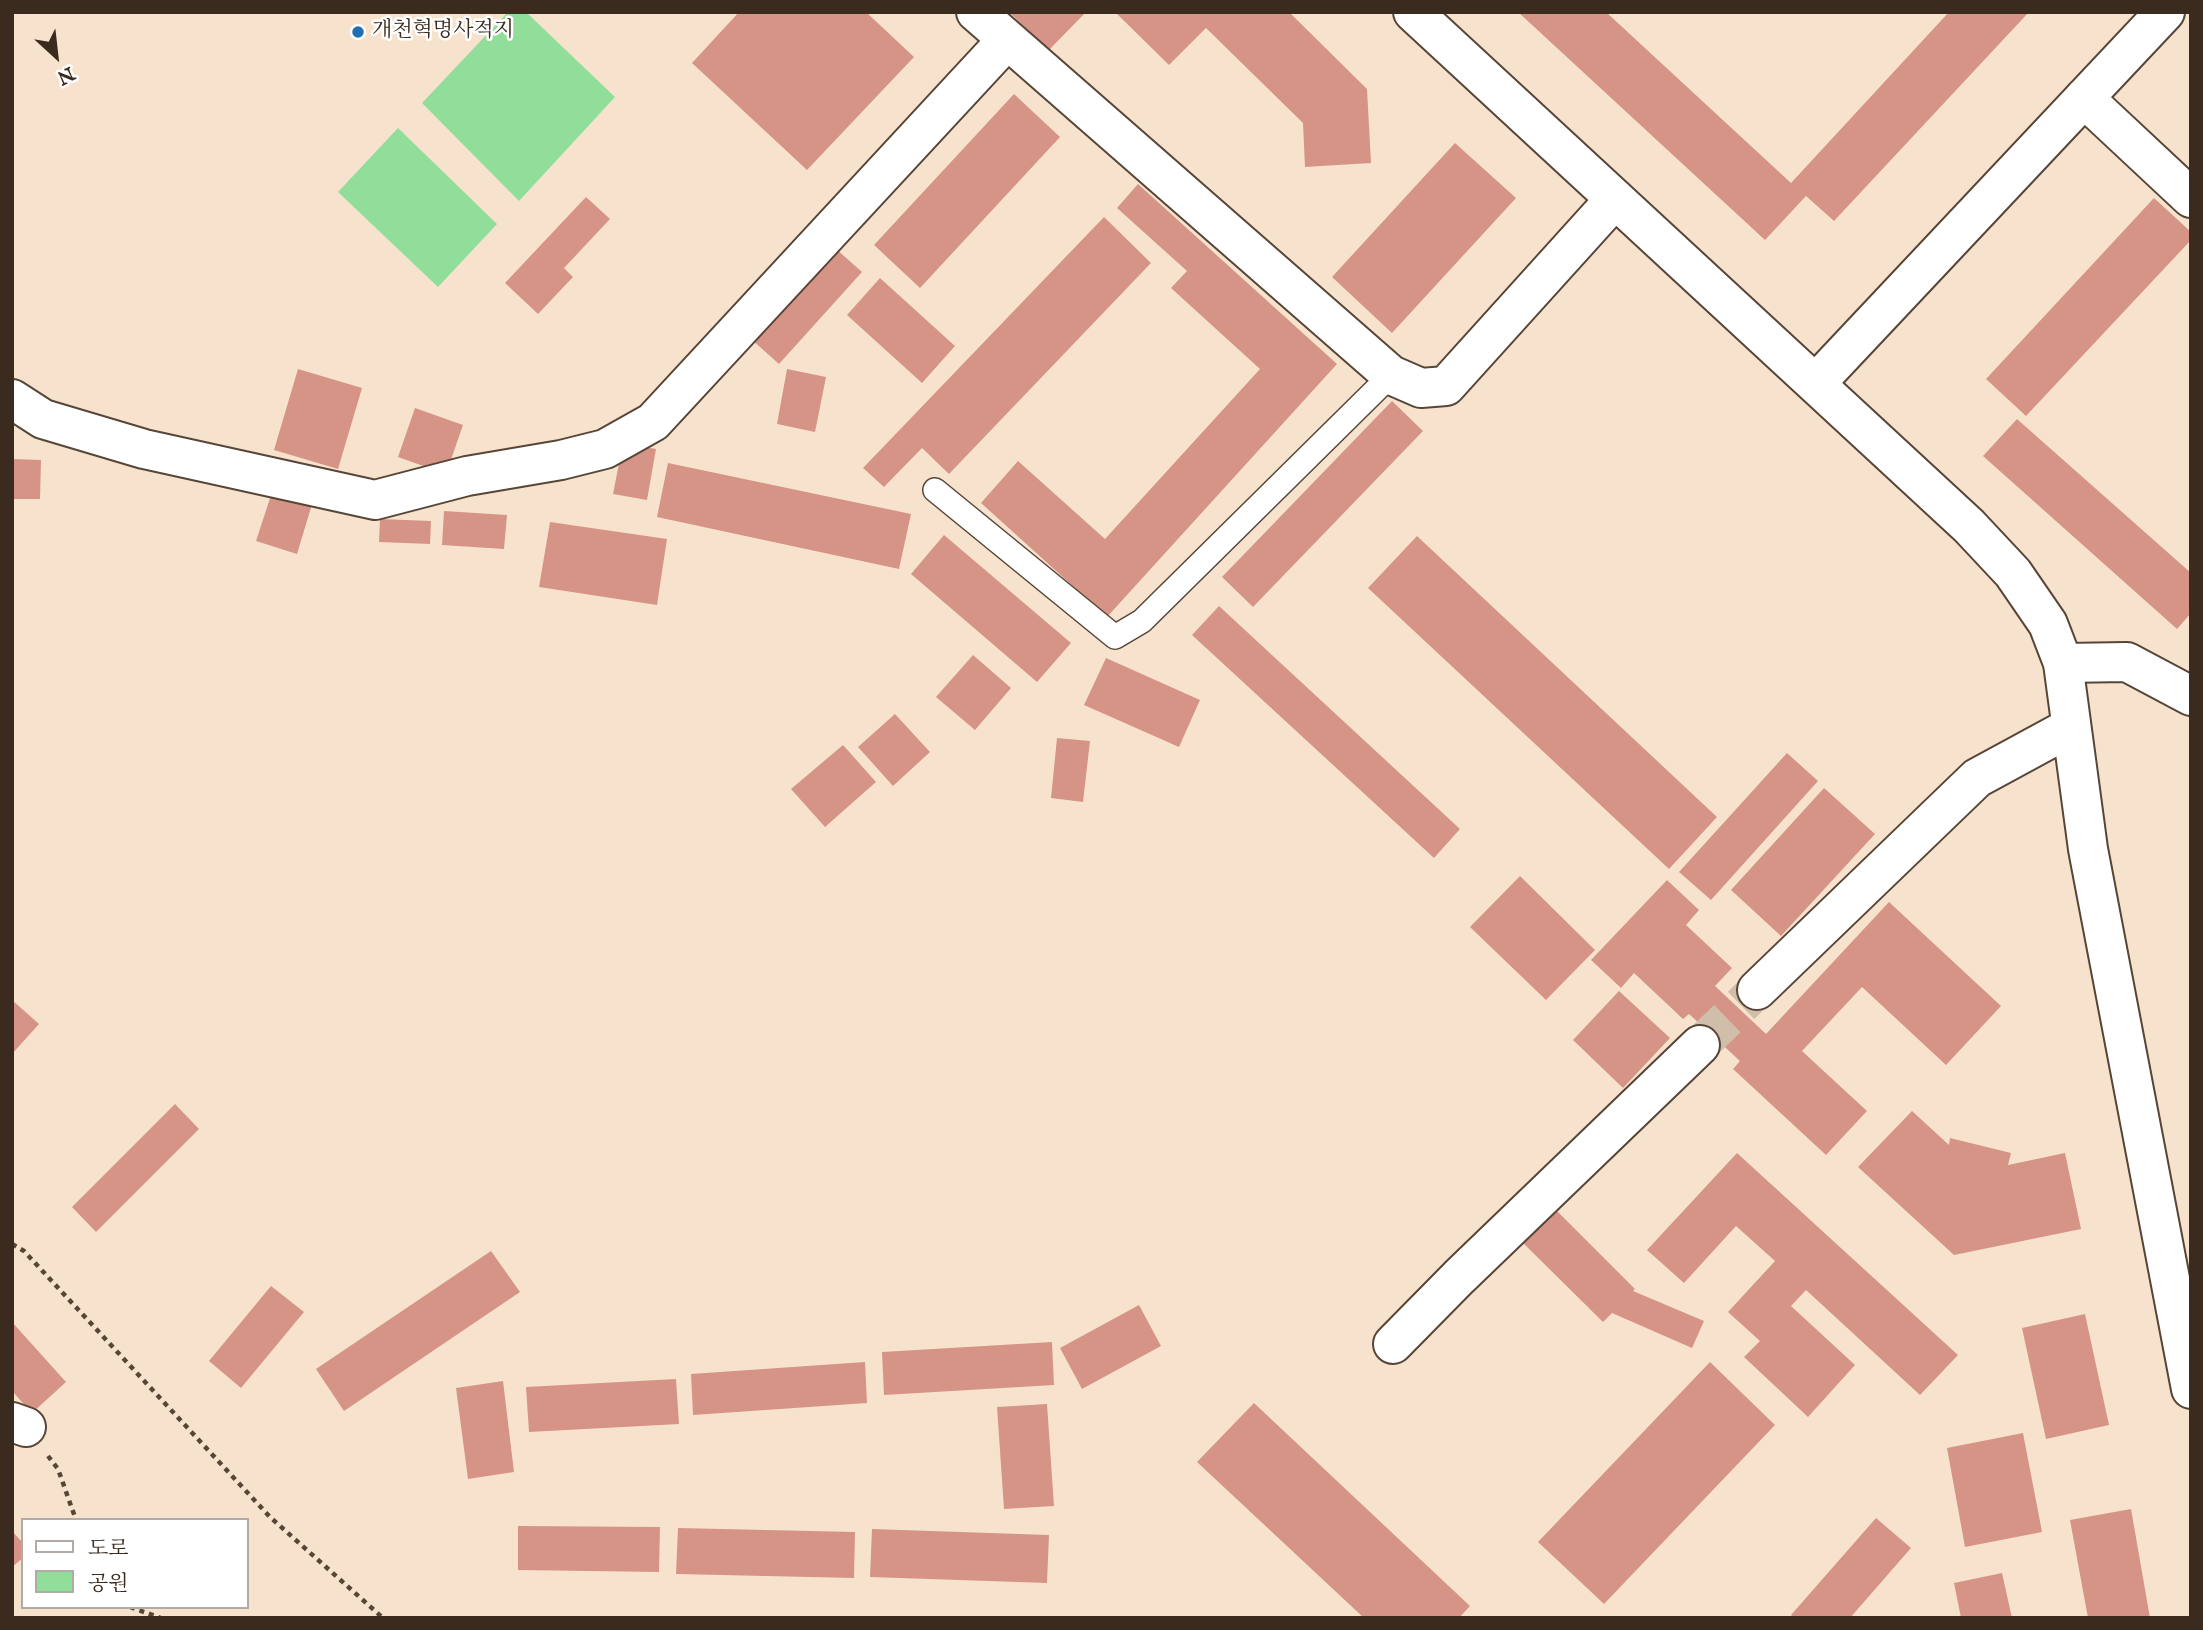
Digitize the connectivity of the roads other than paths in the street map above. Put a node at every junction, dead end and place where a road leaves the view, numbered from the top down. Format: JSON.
{"nodes":[{"id":1,"x":976,"y":12,"type":"edge"},
{"id":2,"x":1413,"y":12,"type":"edge"},
{"id":3,"x":2165,"y":12,"type":"edge"},
{"id":4,"x":1007,"y":40,"type":"junction"},
{"id":5,"x":2084,"y":99,"type":"junction"},
{"id":6,"x":1615,"y":198,"type":"junction"},
{"id":7,"x":2191,"y":198,"type":"edge"},
{"id":8,"x":1391,"y":375,"type":"junction"},
{"id":9,"x":1815,"y":383,"type":"junction"},
{"id":10,"x":12,"y":399,"type":"edge"},
{"id":11,"x":935,"y":491,"type":"dead end"},
{"id":12,"x":2063,"y":663,"type":"junction"},
{"id":13,"x":2191,"y":696,"type":"edge"},
{"id":14,"x":2071,"y":727,"type":"junction"},
{"id":15,"x":1757,"y":990,"type":"tunnel mouth"},
{"id":16,"x":1700,"y":1045,"type":"tunnel mouth"},
{"id":17,"x":1394,"y":1344,"type":"dead end"},
{"id":18,"x":2191,"y":1389,"type":"edge"}],
"edges":[{"from":1,"to":4,"type":"street"},
{"from":2,"to":6,"type":"street"},
{"from":3,"to":5,"type":"street"},
{"from":4,"to":8,"type":"street"},
{"from":4,"to":10,"type":"street"},
{"from":5,"to":7,"type":"street"},
{"from":5,"to":9,"type":"street"},
{"from":6,"to":8,"type":"street"},
{"from":6,"to":9,"type":"street"},
{"from":8,"to":11,"type":"lane"},
{"from":9,"to":12,"type":"street"},
{"from":12,"to":13,"type":"street"},
{"from":12,"to":14,"type":"street"},
{"from":14,"to":15,"type":"street"},
{"from":14,"to":18,"type":"street"},
{"from":16,"to":17,"type":"street"}]}
